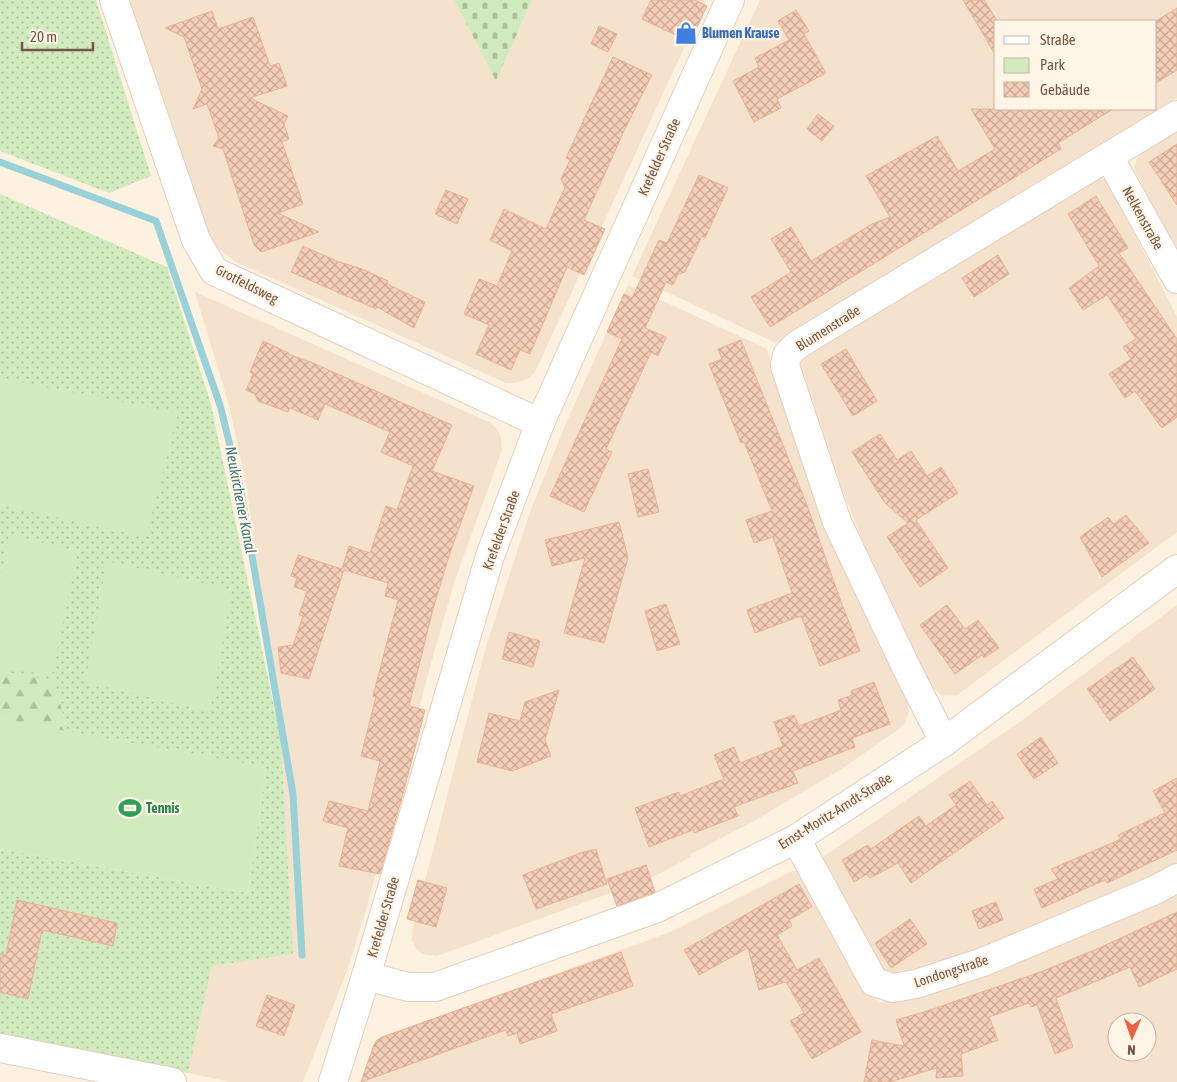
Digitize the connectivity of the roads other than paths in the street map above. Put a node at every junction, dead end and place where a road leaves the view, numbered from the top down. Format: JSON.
{"nodes":[{"id":1,"x":114,"y":0,"type":"edge"},
{"id":2,"x":730,"y":0,"type":"edge"},
{"id":3,"x":1177,"y":115,"type":"edge"},
{"id":4,"x":1109,"y":157,"type":"junction"},
{"id":5,"x":1177,"y":279,"type":"edge"},
{"id":6,"x":540,"y":423,"type":"junction"},
{"id":7,"x":1177,"y":569,"type":"edge"},
{"id":8,"x":944,"y":742,"type":"junction"},
{"id":9,"x":796,"y":839,"type":"junction"},
{"id":10,"x":1177,"y":878,"type":"edge"},
{"id":11,"x":366,"y":976,"type":"junction"},
{"id":12,"x":0,"y":1048,"type":"edge"},
{"id":13,"x":172,"y":1082,"type":"edge"},
{"id":14,"x":333,"y":1082,"type":"edge"}],
"edges":[{"from":1,"to":6,"type":"street","name":"Grotfeldsweg"},
{"from":2,"to":6,"type":"street","name":"Krefelder Straße"},
{"from":3,"to":4,"type":"street","name":"Blumenstraße"},
{"from":4,"to":5,"type":"street","name":"Nelkenstraße"},
{"from":4,"to":8,"type":"street","name":"Blumenstraße"},
{"from":6,"to":11,"type":"street","name":"Krefelder Straße"},
{"from":7,"to":8,"type":"street","name":"Ernst-Moritz-Arndt-Straße"},
{"from":8,"to":9,"type":"street","name":"Ernst-Moritz-Arndt-Straße"},
{"from":9,"to":10,"type":"street","name":"Londongstraße"},
{"from":9,"to":11,"type":"street","name":"Ernst-Moritz-Arndt-Straße"},
{"from":11,"to":14,"type":"street","name":"Krefelder Straße"},
{"from":12,"to":13,"type":"street"}]}
